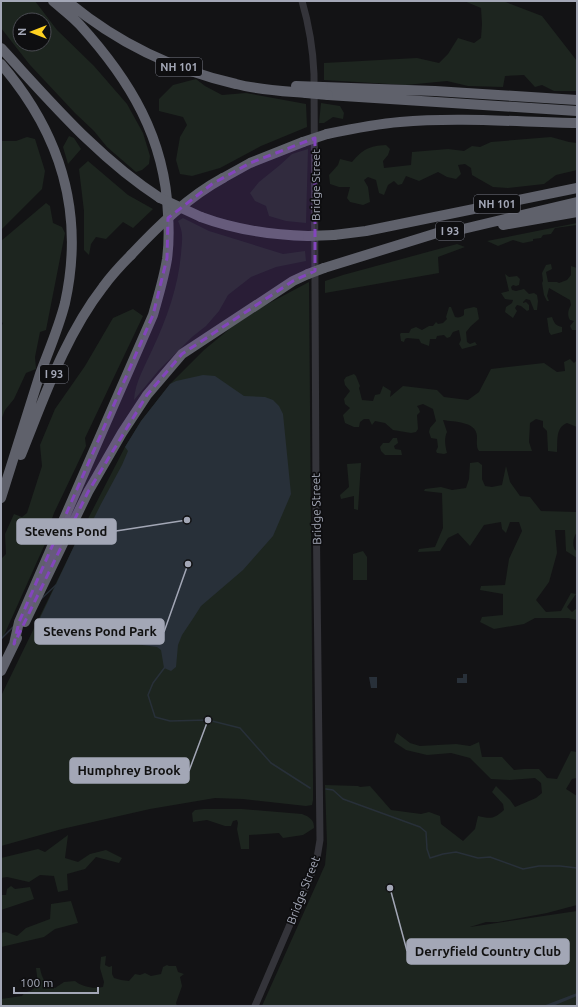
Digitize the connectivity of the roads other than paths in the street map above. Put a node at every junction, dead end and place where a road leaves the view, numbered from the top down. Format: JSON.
{"nodes":[{"id":1,"x":53,"y":1,"type":"edge"},
{"id":2,"x":67,"y":1,"type":"edge"},
{"id":3,"x":302,"y":1,"type":"edge"},
{"id":4,"x":1,"y":48,"type":"edge"},
{"id":5,"x":1,"y":64,"type":"edge"},
{"id":6,"x":256,"y":88,"type":"junction"},
{"id":7,"x":326,"y":91,"type":"junction"},
{"id":8,"x":577,"y":100,"type":"edge"},
{"id":9,"x":577,"y":111,"type":"edge"},
{"id":10,"x":577,"y":123,"type":"edge"},
{"id":11,"x":577,"y":188,"type":"edge"},
{"id":12,"x":577,"y":202,"type":"edge"},
{"id":13,"x":577,"y":212,"type":"edge"},
{"id":14,"x":463,"y":229,"type":"junction"},
{"id":15,"x":1,"y":498,"type":"edge"},
{"id":16,"x":1,"y":506,"type":"edge"},
{"id":17,"x":63,"y":532,"type":"junction"},
{"id":18,"x":1,"y":671,"type":"edge"},
{"id":19,"x":255,"y":1006,"type":"edge"}],
"edges":[{"from":1,"to":17,"type":"highway"},
{"from":2,"to":6,"type":"highway","number":"NH 101"},
{"from":3,"to":19,"type":"street","name":"Bridge Street"},
{"from":4,"to":11,"type":"highway","number":"NH 101","bridge":true},
{"from":5,"to":15,"type":"highway"},
{"from":6,"to":7,"type":"highway","number":"NH 101","bridge":true},
{"from":6,"to":7,"type":"highway","bridge":true},
{"from":7,"to":8,"type":"highway"},
{"from":7,"to":9,"type":"highway","number":"NH 101"},
{"from":10,"to":16,"type":"highway","number":"I 93","bridge":true},
{"from":12,"to":14,"type":"highway","number":"I 93"},
{"from":13,"to":14,"type":"highway"},
{"from":14,"to":17,"type":"highway","number":"I 93","bridge":true},
{"from":17,"to":18,"type":"highway"}]}
